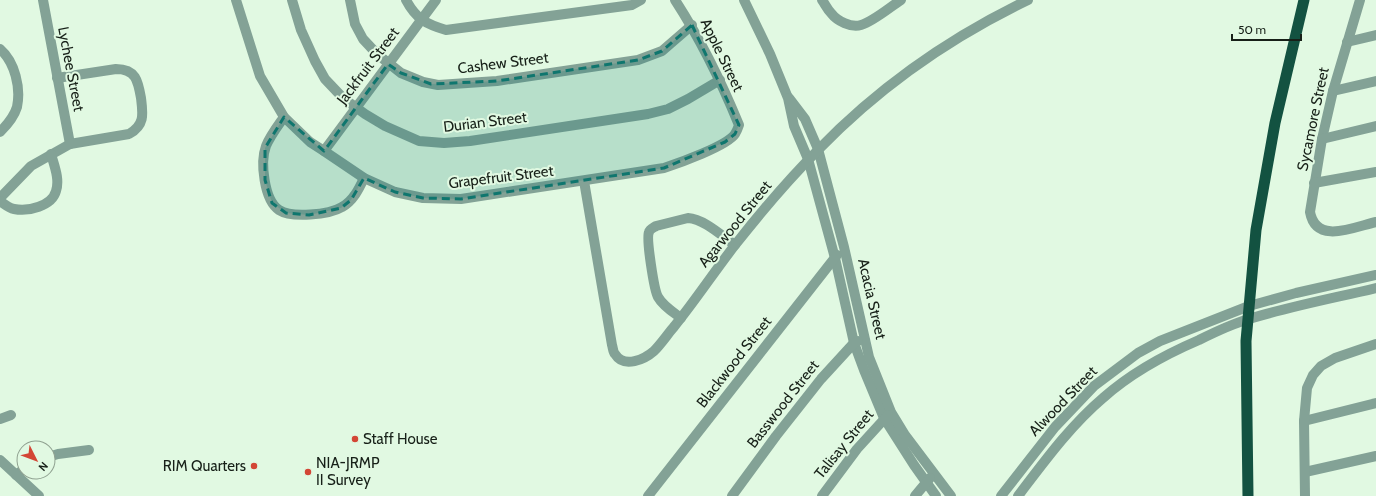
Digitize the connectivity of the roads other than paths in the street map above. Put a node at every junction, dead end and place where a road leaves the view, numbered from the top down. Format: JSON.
{"nodes":[{"id":1,"x":43,"y":0,"type":"edge"},
{"id":2,"x":236,"y":0,"type":"edge"},
{"id":3,"x":292,"y":0,"type":"edge"},
{"id":4,"x":350,"y":0,"type":"edge"},
{"id":5,"x":406,"y":0,"type":"edge"},
{"id":6,"x":436,"y":0,"type":"edge"},
{"id":7,"x":641,"y":0,"type":"edge"},
{"id":8,"x":675,"y":0,"type":"edge"},
{"id":9,"x":744,"y":0,"type":"edge"},
{"id":10,"x":822,"y":0,"type":"edge"},
{"id":11,"x":901,"y":0,"type":"edge"},
{"id":12,"x":1028,"y":0,"type":"edge"},
{"id":13,"x":1304,"y":0,"type":"edge"},
{"id":14,"x":1360,"y":0,"type":"edge"},
{"id":15,"x":421,"y":20,"type":"junction"},
{"id":16,"x":692,"y":25,"type":"junction"},
{"id":17,"x":1376,"y":35,"type":"edge"},
{"id":18,"x":1347,"y":42,"type":"junction"},
{"id":19,"x":0,"y":49,"type":"edge"},
{"id":20,"x":388,"y":64,"type":"junction"},
{"id":21,"x":57,"y":78,"type":"junction"},
{"id":22,"x":720,"y":80,"type":"junction"},
{"id":23,"x":1376,"y":81,"type":"edge"},
{"id":24,"x":1333,"y":91,"type":"junction"},
{"id":25,"x":788,"y":98,"type":"junction"},
{"id":26,"x":356,"y":107,"type":"junction"},
{"id":27,"x":284,"y":117,"type":"junction"},
{"id":28,"x":739,"y":125,"type":"joint"},
{"id":29,"x":1376,"y":126,"type":"edge"},
{"id":30,"x":0,"y":132,"type":"edge"},
{"id":31,"x":1322,"y":139,"type":"junction"},
{"id":32,"x":70,"y":144,"type":"junction"},
{"id":33,"x":818,"y":149,"type":"junction"},
{"id":34,"x":324,"y":151,"type":"junction"},
{"id":35,"x":51,"y":154,"type":"junction"},
{"id":36,"x":808,"y":159,"type":"junction"},
{"id":37,"x":1376,"y":172,"type":"edge"},
{"id":38,"x":364,"y":178,"type":"junction"},
{"id":39,"x":584,"y":181,"type":"junction"},
{"id":40,"x":1314,"y":183,"type":"junction"},
{"id":41,"x":0,"y":198,"type":"edge"},
{"id":42,"x":0,"y":201,"type":"edge"},
{"id":43,"x":1376,"y":222,"type":"edge"},
{"id":44,"x":735,"y":246,"type":"junction"},
{"id":45,"x":844,"y":247,"type":"junction"},
{"id":46,"x":835,"y":258,"type":"junction"},
{"id":47,"x":1376,"y":275,"type":"edge"},
{"id":48,"x":1376,"y":288,"type":"edge"},
{"id":49,"x":1249,"y":306,"type":"junction"},
{"id":50,"x":681,"y":318,"type":"junction"},
{"id":51,"x":1248,"y":319,"type":"junction"},
{"id":52,"x":865,"y":337,"type":"junction"},
{"id":53,"x":854,"y":343,"type":"junction"},
{"id":54,"x":1376,"y":344,"type":"edge"},
{"id":55,"x":1376,"y":403,"type":"edge"},
{"id":56,"x":11,"y":415,"type":"dead end"},
{"id":57,"x":888,"y":415,"type":"junction"},
{"id":58,"x":0,"y":419,"type":"edge"},
{"id":59,"x":1304,"y":420,"type":"junction"},
{"id":60,"x":89,"y":450,"type":"dead end"},
{"id":61,"x":56,"y":455,"type":"edge"},
{"id":62,"x":1376,"y":456,"type":"edge"},
{"id":63,"x":0,"y":460,"type":"edge"},
{"id":64,"x":16,"y":470,"type":"edge"},
{"id":65,"x":1305,"y":472,"type":"junction"},
{"id":66,"x":934,"y":473,"type":"junction"},
{"id":67,"x":27,"y":480,"type":"edge"},
{"id":68,"x":926,"y":482,"type":"junction"},
{"id":69,"x":40,"y":496,"type":"edge"},
{"id":70,"x":648,"y":496,"type":"edge"},
{"id":71,"x":732,"y":496,"type":"edge"},
{"id":72,"x":822,"y":496,"type":"edge"},
{"id":73,"x":915,"y":496,"type":"edge"},
{"id":74,"x":936,"y":496,"type":"edge"},
{"id":75,"x":951,"y":496,"type":"edge"},
{"id":76,"x":1001,"y":496,"type":"edge"},
{"id":77,"x":1018,"y":496,"type":"edge"},
{"id":78,"x":1248,"y":496,"type":"edge"},
{"id":79,"x":1306,"y":496,"type":"edge"}],
"edges":[{"from":1,"to":21,"type":"street","name":"Lychee Street"},
{"from":2,"to":27,"type":"street","name":"Grapefruit Street"},
{"from":3,"to":26,"type":"street","name":"Durian Street"},
{"from":4,"to":20,"type":"street","name":"Cashew Street"},
{"from":5,"to":15,"type":"street"},
{"from":6,"to":15,"type":"street","name":"Jackfruit Street"},
{"from":7,"to":15,"type":"street"},
{"from":8,"to":16,"type":"street","name":"Apple Street"},
{"from":9,"to":25,"type":"street","name":"Acacia Street"},
{"from":10,"to":11,"type":"street"},
{"from":12,"to":33,"type":"street","name":"Agarwood Street"},
{"from":13,"to":49,"type":"highway"},
{"from":14,"to":18,"type":"street","name":"Sycamore Street"},
{"from":15,"to":20,"type":"street","name":"Jackfruit Street"},
{"from":16,"to":20,"type":"street","name":"Cashew Street"},
{"from":16,"to":22,"type":"street","name":"Apple Street"},
{"from":17,"to":18,"type":"street"},
{"from":18,"to":24,"type":"street","name":"Sycamore Street"},
{"from":19,"to":30,"type":"street"},
{"from":20,"to":26,"type":"street","name":"Jackfruit Street"},
{"from":21,"to":32,"type":"street","name":"Lychee Street"},
{"from":21,"to":32,"type":"street"},
{"from":22,"to":26,"type":"street","name":"Durian Street"},
{"from":22,"to":28,"type":"street","name":"Apple Street"},
{"from":23,"to":24,"type":"street"},
{"from":24,"to":31,"type":"street","name":"Sycamore Street"},
{"from":25,"to":33,"type":"street","name":"Acacia Street"},
{"from":25,"to":36,"type":"street","name":"Acacia Street"},
{"from":26,"to":34,"type":"street","name":"Jackfruit Street"},
{"from":27,"to":34,"type":"street","name":"Grapefruit Street"},
{"from":27,"to":38,"type":"street"},
{"from":28,"to":39,"type":"street","name":"Grapefruit Street"},
{"from":29,"to":31,"type":"street"},
{"from":31,"to":40,"type":"street","name":"Sycamore Street"},
{"from":32,"to":35,"type":"street"},
{"from":33,"to":36,"type":"street","name":"Agarwood Street"},
{"from":33,"to":45,"type":"street","name":"Acacia Street"},
{"from":34,"to":38,"type":"street","name":"Grapefruit Street"},
{"from":35,"to":41,"type":"street"},
{"from":35,"to":42,"type":"street"},
{"from":36,"to":44,"type":"street","name":"Agarwood Street"},
{"from":36,"to":46,"type":"street","name":"Acacia Street"},
{"from":37,"to":40,"type":"street"},
{"from":38,"to":39,"type":"street","name":"Grapefruit Street"},
{"from":39,"to":50,"type":"street","name":"Agarwood Street"},
{"from":40,"to":43,"type":"street","name":"Sycamore Street"},
{"from":44,"to":50,"type":"street","name":"Agarwood Street"},
{"from":44,"to":50,"type":"street"},
{"from":45,"to":46,"type":"street","name":"Blackwood Street"},
{"from":45,"to":52,"type":"street","name":"Acacia Street"},
{"from":46,"to":53,"type":"street","name":"Acacia Street"},
{"from":46,"to":70,"type":"street","name":"Blackwood Street"},
{"from":47,"to":49,"type":"street","name":"Alwood Street"},
{"from":48,"to":51,"type":"street","name":"Alwood Street"},
{"from":49,"to":51,"type":"highway"},
{"from":49,"to":76,"type":"street","name":"Alwood Street"},
{"from":51,"to":77,"type":"street","name":"Alwood Street"},
{"from":51,"to":78,"type":"highway"},
{"from":52,"to":53,"type":"street","name":"Basswood Street"},
{"from":52,"to":57,"type":"street","name":"Acacia Street"},
{"from":53,"to":57,"type":"street","name":"Acacia Street"},
{"from":53,"to":71,"type":"street","name":"Basswood Street"},
{"from":54,"to":59,"type":"street"},
{"from":55,"to":59,"type":"street"},
{"from":56,"to":58,"type":"street"},
{"from":57,"to":66,"type":"street","name":"Acacia Street"},
{"from":57,"to":68,"type":"street","name":"Acacia Street"},
{"from":57,"to":72,"type":"street","name":"Talisay Street"},
{"from":59,"to":65,"type":"street"},
{"from":60,"to":61,"type":"street"},
{"from":62,"to":65,"type":"street"},
{"from":63,"to":64,"type":"street"},
{"from":65,"to":79,"type":"street"},
{"from":66,"to":68,"type":"street"},
{"from":66,"to":75,"type":"street","name":"Acacia Street"},
{"from":67,"to":69,"type":"street"},
{"from":68,"to":73,"type":"street"},
{"from":68,"to":74,"type":"street","name":"Acacia Street"}]}
